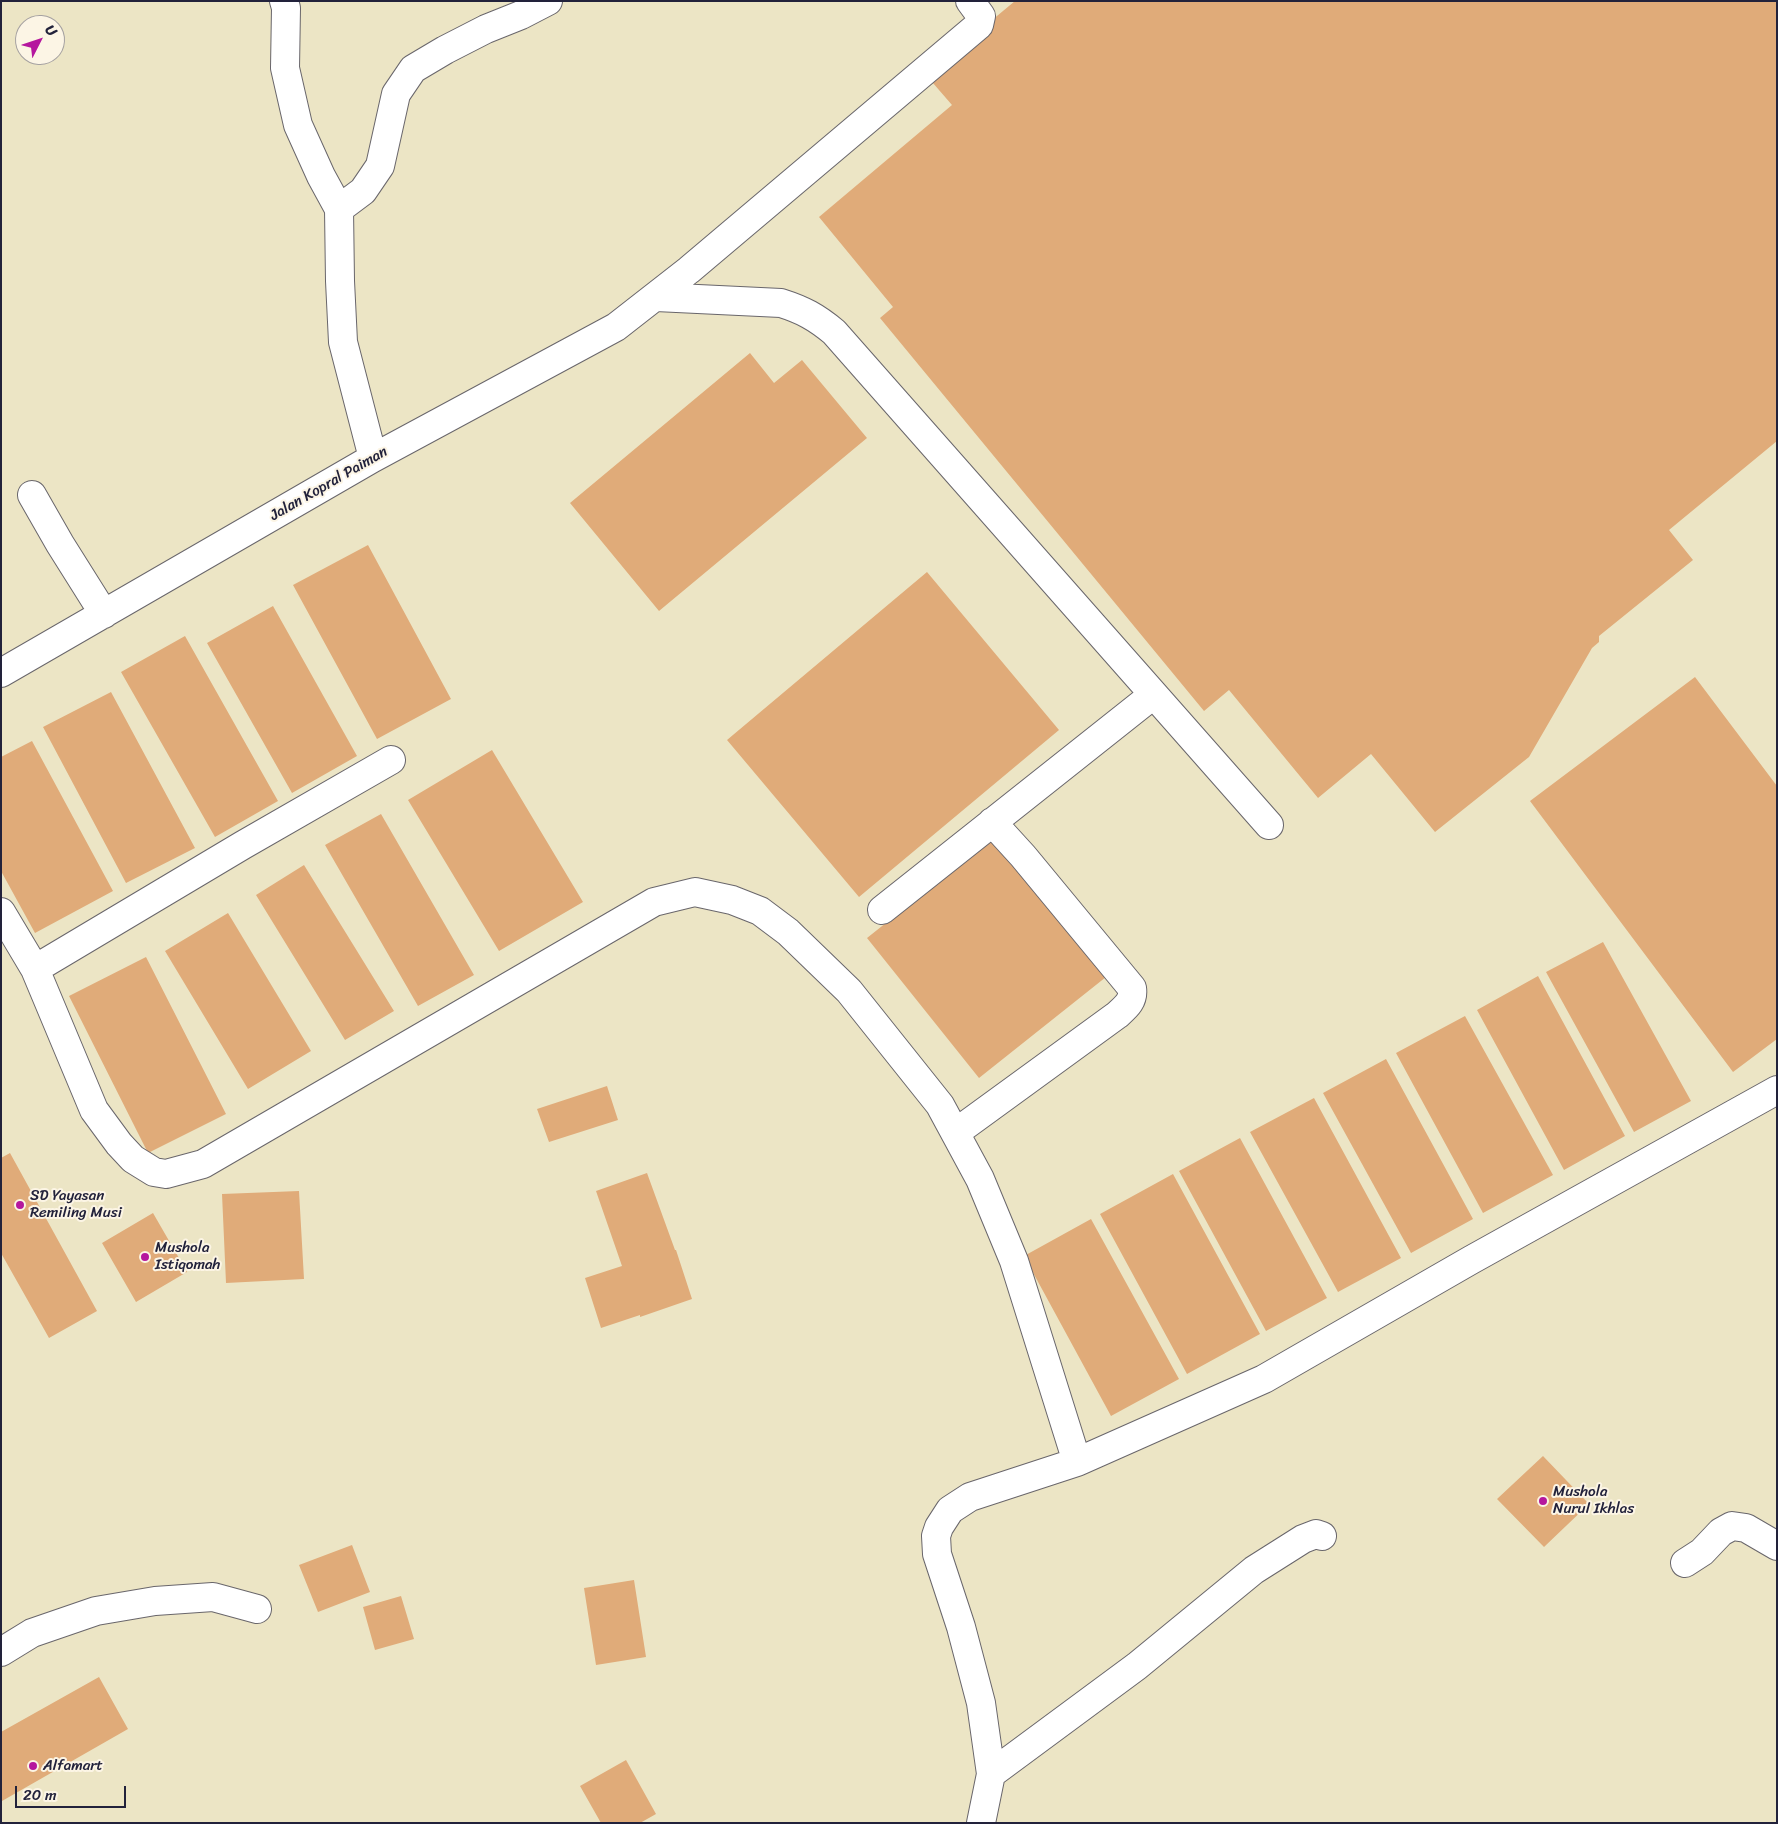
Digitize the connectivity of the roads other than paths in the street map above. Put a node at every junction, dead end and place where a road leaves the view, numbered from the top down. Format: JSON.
{"nodes":[{"id":1,"x":284,"y":1,"type":"edge"},
{"id":2,"x":548,"y":1,"type":"edge"},
{"id":3,"x":970,"y":1,"type":"edge"},
{"id":4,"x":339,"y":209,"type":"junction"},
{"id":5,"x":656,"y":297,"type":"junction"},
{"id":6,"x":373,"y":458,"type":"junction"},
{"id":7,"x":32,"y":495,"type":"dead end"},
{"id":8,"x":104,"y":614,"type":"junction"},
{"id":9,"x":1,"y":673,"type":"edge"},
{"id":10,"x":1154,"y":694,"type":"junction"},
{"id":11,"x":391,"y":760,"type":"dead end"},
{"id":12,"x":992,"y":822,"type":"junction"},
{"id":13,"x":1270,"y":825,"type":"dead end"},
{"id":14,"x":882,"y":910,"type":"dead end"},
{"id":15,"x":1,"y":912,"type":"edge"},
{"id":16,"x":35,"y":970,"type":"junction"},
{"id":17,"x":1777,"y":1090,"type":"edge"},
{"id":18,"x":955,"y":1133,"type":"junction"},
{"id":19,"x":1078,"y":1462,"type":"junction"},
{"id":20,"x":1322,"y":1536,"type":"dead end"},
{"id":21,"x":1777,"y":1546,"type":"edge"},
{"id":22,"x":1685,"y":1563,"type":"dead end"},
{"id":23,"x":257,"y":1609,"type":"dead end"},
{"id":24,"x":1,"y":1652,"type":"edge"},
{"id":25,"x":992,"y":1774,"type":"junction"},
{"id":26,"x":981,"y":1823,"type":"edge"}],
"edges":[{"from":1,"to":4,"type":"street"},
{"from":2,"to":4,"type":"street"},
{"from":3,"to":5,"type":"street","name":"Jalan Kopral Paiman"},
{"from":4,"to":6,"type":"street"},
{"from":5,"to":6,"type":"street","name":"Jalan Kopral Paiman"},
{"from":5,"to":10,"type":"street"},
{"from":6,"to":8,"type":"street","name":"Jalan Kopral Paiman"},
{"from":7,"to":8,"type":"street"},
{"from":8,"to":9,"type":"street","name":"Jalan Kopral Paiman"},
{"from":10,"to":12,"type":"street"},
{"from":10,"to":13,"type":"street"},
{"from":11,"to":16,"type":"street"},
{"from":12,"to":14,"type":"street"},
{"from":12,"to":18,"type":"street"},
{"from":15,"to":16,"type":"street"},
{"from":16,"to":18,"type":"street"},
{"from":17,"to":19,"type":"street"},
{"from":18,"to":19,"type":"street"},
{"from":19,"to":25,"type":"street"},
{"from":20,"to":25,"type":"street"},
{"from":21,"to":22,"type":"street"},
{"from":23,"to":24,"type":"street"},
{"from":25,"to":26,"type":"street"}]}
